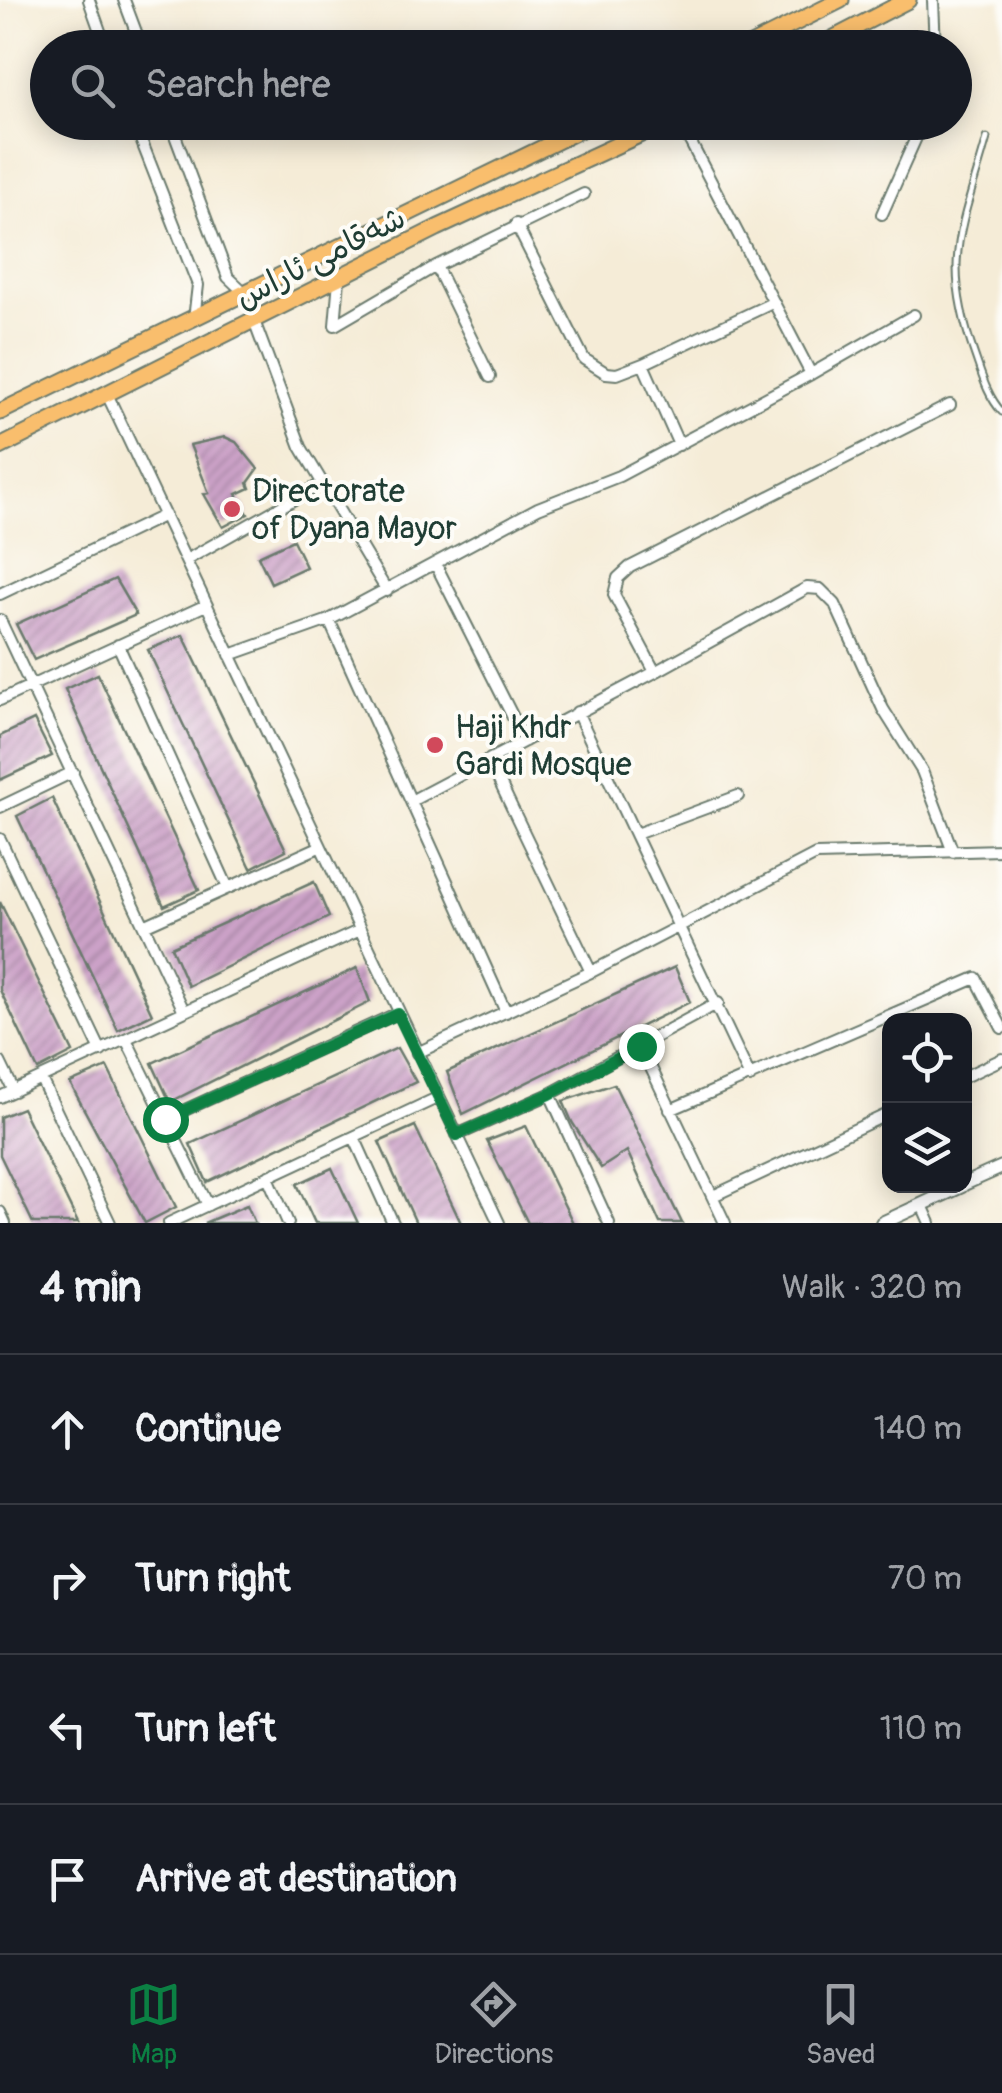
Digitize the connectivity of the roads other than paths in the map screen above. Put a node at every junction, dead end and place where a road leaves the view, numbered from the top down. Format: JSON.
{"nodes":[{"id":1,"x":88,"y":0,"type":"edge"},
{"id":2,"x":124,"y":0,"type":"edge"},
{"id":3,"x":841,"y":0,"type":"edge"},
{"id":4,"x":908,"y":0,"type":"edge"},
{"id":5,"x":934,"y":0,"type":"edge"},
{"id":6,"x":99,"y":30,"type":"edge"},
{"id":7,"x":135,"y":30,"type":"edge"},
{"id":8,"x":781,"y":30,"type":"edge"},
{"id":9,"x":850,"y":30,"type":"edge"},
{"id":10,"x":934,"y":30,"type":"edge"},
{"id":11,"x":986,"y":138,"type":"dead end"},
{"id":12,"x":141,"y":140,"type":"edge"},
{"id":13,"x":177,"y":140,"type":"edge"},
{"id":14,"x":560,"y":140,"type":"edge"},
{"id":15,"x":629,"y":140,"type":"edge"},
{"id":16,"x":689,"y":140,"type":"edge"},
{"id":17,"x":915,"y":140,"type":"edge"},
{"id":18,"x":584,"y":194,"type":"dead end"},
{"id":19,"x":450,"y":196,"type":"junction"},
{"id":20,"x":882,"y":214,"type":"dead end"},
{"id":21,"x":516,"y":224,"type":"junction"},
{"id":22,"x":437,"y":228,"type":"junction"},
{"id":23,"x":436,"y":266,"type":"junction"},
{"id":24,"x":339,"y":280,"type":"junction"},
{"id":25,"x":247,"y":294,"type":"junction"},
{"id":26,"x":772,"y":303,"type":"junction"},
{"id":27,"x":914,"y":315,"type":"dead end"},
{"id":28,"x":194,"y":320,"type":"junction"},
{"id":29,"x":254,"y":321,"type":"junction"},
{"id":30,"x":643,"y":364,"type":"junction"},
{"id":31,"x":812,"y":374,"type":"junction"},
{"id":32,"x":490,"y":377,"type":"dead end"},
{"id":33,"x":107,"y":394,"type":"junction"},
{"id":34,"x":950,"y":405,"type":"dead end"},
{"id":35,"x":0,"y":412,"type":"edge"},
{"id":36,"x":1002,"y":412,"type":"edge"},
{"id":37,"x":678,"y":444,"type":"junction"},
{"id":38,"x":0,"y":447,"type":"edge"},
{"id":39,"x":320,"y":484,"type":"junction"},
{"id":40,"x":165,"y":516,"type":"junction"},
{"id":41,"x":188,"y":559,"type":"junction"},
{"id":42,"x":436,"y":565,"type":"junction"},
{"id":43,"x":387,"y":591,"type":"junction"},
{"id":44,"x":0,"y":594,"type":"edge"},
{"id":45,"x":206,"y":604,"type":"junction"},
{"id":46,"x":0,"y":620,"type":"edge"},
{"id":47,"x":330,"y":620,"type":"junction"},
{"id":48,"x":118,"y":646,"type":"junction"},
{"id":49,"x":230,"y":655,"type":"junction"},
{"id":50,"x":654,"y":672,"type":"junction"},
{"id":51,"x":31,"y":686,"type":"junction"},
{"id":52,"x":0,"y":700,"type":"edge"},
{"id":53,"x":577,"y":712,"type":"junction"},
{"id":54,"x":525,"y":741,"type":"junction"},
{"id":55,"x":488,"y":760,"type":"junction"},
{"id":56,"x":72,"y":772,"type":"junction"},
{"id":57,"x":738,"y":796,"type":"dead end"},
{"id":58,"x":411,"y":802,"type":"junction"},
{"id":59,"x":0,"y":807,"type":"edge"},
{"id":60,"x":636,"y":834,"type":"junction"},
{"id":61,"x":0,"y":839,"type":"edge"},
{"id":62,"x":318,"y":846,"type":"junction"},
{"id":63,"x":1002,"y":850,"type":"edge"},
{"id":64,"x":954,"y":852,"type":"junction"},
{"id":65,"x":228,"y":888,"type":"junction"},
{"id":66,"x":144,"y":926,"type":"junction"},
{"id":67,"x":676,"y":928,"type":"junction"},
{"id":68,"x":358,"y":931,"type":"junction"},
{"id":69,"x":591,"y":972,"type":"junction"},
{"id":70,"x":718,"y":1003,"type":"junction"},
{"id":71,"x":184,"y":1011,"type":"junction"},
{"id":72,"x":506,"y":1012,"type":"junction"},
{"id":73,"x":398,"y":1014,"type":"junction"},
{"id":74,"x":1002,"y":1028,"type":"edge"},
{"id":75,"x":126,"y":1039,"type":"junction"},
{"id":76,"x":641,"y":1046,"type":"junction"},
{"id":77,"x":101,"y":1051,"type":"junction"},
{"id":78,"x":417,"y":1053,"type":"junction"},
{"id":79,"x":1002,"y":1059,"type":"edge"},
{"id":80,"x":0,"y":1062,"type":"edge"},
{"id":81,"x":972,"y":1073,"type":"edge"},
{"id":82,"x":750,"y":1076,"type":"junction"},
{"id":83,"x":41,"y":1079,"type":"junction"},
{"id":84,"x":14,"y":1091,"type":"junction"},
{"id":85,"x":550,"y":1094,"type":"junction"},
{"id":86,"x":0,"y":1098,"type":"edge"},
{"id":87,"x":439,"y":1098,"type":"junction"},
{"id":88,"x":670,"y":1110,"type":"junction"},
{"id":89,"x":882,"y":1116,"type":"edge"},
{"id":90,"x":165,"y":1119,"type":"junction"},
{"id":91,"x":457,"y":1135,"type":"junction"},
{"id":92,"x":354,"y":1137,"type":"junction"},
{"id":93,"x":1002,"y":1167,"type":"edge"},
{"id":94,"x":268,"y":1177,"type":"junction"},
{"id":95,"x":972,"y":1181,"type":"edge"},
{"id":96,"x":946,"y":1193,"type":"edge"},
{"id":97,"x":714,"y":1196,"type":"junction"},
{"id":98,"x":922,"y":1204,"type":"junction"},
{"id":99,"x":208,"y":1205,"type":"junction"},
{"id":100,"x":0,"y":1212,"type":"edge"},
{"id":101,"x":177,"y":1221,"type":"edge"},
{"id":102,"x":5,"y":1223,"type":"edge"},
{"id":103,"x":110,"y":1223,"type":"edge"},
{"id":104,"x":288,"y":1223,"type":"edge"},
{"id":105,"x":393,"y":1223,"type":"edge"},
{"id":106,"x":499,"y":1223,"type":"edge"},
{"id":107,"x":609,"y":1223,"type":"edge"},
{"id":108,"x":725,"y":1223,"type":"edge"},
{"id":109,"x":882,"y":1223,"type":"edge"},
{"id":110,"x":930,"y":1223,"type":"edge"}],
"edges":[{"from":1,"to":6,"type":"street"},
{"from":2,"to":7,"type":"street"},
{"from":3,"to":8,"type":"main road"},
{"from":4,"to":9,"type":"main road"},
{"from":5,"to":10,"type":"street"},
{"from":11,"to":36,"type":"lane"},
{"from":12,"to":28,"type":"street"},
{"from":13,"to":25,"type":"street"},
{"from":14,"to":19,"type":"main road","name":"شەقامی ئاراس"},
{"from":15,"to":22,"type":"main road","name":"شەقامی ئاراس"},
{"from":16,"to":26,"type":"street"},
{"from":17,"to":20,"type":"street"},
{"from":18,"to":21,"type":"street"},
{"from":19,"to":22,"type":"main road"},
{"from":19,"to":25,"type":"main road","name":"شەقامی ئاراس"},
{"from":21,"to":23,"type":"street"},
{"from":21,"to":30,"type":"street"},
{"from":22,"to":24,"type":"main road","name":"شەقامی ئاراس"},
{"from":23,"to":24,"type":"street"},
{"from":23,"to":32,"type":"street"},
{"from":24,"to":29,"type":"main road","name":"شەقامی ئاراس"},
{"from":25,"to":28,"type":"main road","name":"شەقامی ئاراس"},
{"from":26,"to":30,"type":"street"},
{"from":26,"to":31,"type":"street"},
{"from":27,"to":31,"type":"street"},
{"from":28,"to":35,"type":"main road","name":"شەقامی ئاراس"},
{"from":29,"to":33,"type":"main road","name":"شەقامی ئاراس"},
{"from":29,"to":39,"type":"street"},
{"from":30,"to":37,"type":"street"},
{"from":31,"to":37,"type":"street"},
{"from":33,"to":38,"type":"main road","name":"شەقامی ئاراس"},
{"from":33,"to":40,"type":"street"},
{"from":34,"to":50,"type":"street"},
{"from":37,"to":42,"type":"street"},
{"from":39,"to":41,"type":"street"},
{"from":39,"to":43,"type":"street"},
{"from":40,"to":41,"type":"street"},
{"from":40,"to":44,"type":"street"},
{"from":41,"to":45,"type":"street"},
{"from":42,"to":43,"type":"street"},
{"from":42,"to":54,"type":"street"},
{"from":43,"to":47,"type":"street"},
{"from":45,"to":48,"type":"street"},
{"from":45,"to":49,"type":"street"},
{"from":46,"to":51,"type":"street"},
{"from":47,"to":49,"type":"street"},
{"from":47,"to":58,"type":"street"},
{"from":48,"to":51,"type":"street"},
{"from":48,"to":65,"type":"street"},
{"from":49,"to":62,"type":"street"},
{"from":50,"to":53,"type":"street"},
{"from":50,"to":64,"type":"street"},
{"from":51,"to":52,"type":"street"},
{"from":51,"to":56,"type":"street"},
{"from":53,"to":54,"type":"street"},
{"from":53,"to":60,"type":"street"},
{"from":54,"to":55,"type":"street"},
{"from":55,"to":58,"type":"street"},
{"from":55,"to":69,"type":"street"},
{"from":56,"to":59,"type":"street"},
{"from":56,"to":66,"type":"street"},
{"from":57,"to":60,"type":"street"},
{"from":58,"to":72,"type":"street"},
{"from":60,"to":67,"type":"street"},
{"from":61,"to":77,"type":"street"},
{"from":62,"to":65,"type":"street"},
{"from":62,"to":68,"type":"street"},
{"from":63,"to":64,"type":"street"},
{"from":64,"to":67,"type":"street"},
{"from":65,"to":66,"type":"street"},
{"from":66,"to":71,"type":"street"},
{"from":67,"to":69,"type":"street"},
{"from":67,"to":70,"type":"street"},
{"from":68,"to":71,"type":"street"},
{"from":68,"to":73,"type":"street"},
{"from":69,"to":72,"type":"street"},
{"from":70,"to":76,"type":"street"},
{"from":70,"to":82,"type":"street"},
{"from":71,"to":75,"type":"street"},
{"from":72,"to":78,"type":"street"},
{"from":73,"to":78,"type":"street"},
{"from":73,"to":90,"type":"street"},
{"from":74,"to":82,"type":"street"},
{"from":75,"to":77,"type":"street"},
{"from":75,"to":90,"type":"street"},
{"from":76,"to":85,"type":"street"},
{"from":76,"to":88,"type":"street"},
{"from":77,"to":83,"type":"street"},
{"from":78,"to":87,"type":"street"},
{"from":79,"to":81,"type":"street"},
{"from":80,"to":84,"type":"street"},
{"from":82,"to":88,"type":"street"},
{"from":83,"to":84,"type":"street"},
{"from":83,"to":103,"type":"street"},
{"from":84,"to":86,"type":"street"},
{"from":85,"to":91,"type":"street"},
{"from":85,"to":107,"type":"street"},
{"from":87,"to":91,"type":"street"},
{"from":87,"to":92,"type":"street"},
{"from":88,"to":97,"type":"street"},
{"from":89,"to":97,"type":"street"},
{"from":90,"to":99,"type":"street"},
{"from":91,"to":106,"type":"street"},
{"from":92,"to":94,"type":"street"},
{"from":92,"to":105,"type":"street"},
{"from":93,"to":95,"type":"street"},
{"from":94,"to":99,"type":"street"},
{"from":94,"to":104,"type":"street"},
{"from":96,"to":98,"type":"street"},
{"from":97,"to":108,"type":"street"},
{"from":98,"to":109,"type":"street"},
{"from":98,"to":110,"type":"street"},
{"from":99,"to":101,"type":"street"},
{"from":100,"to":102,"type":"street"}]}
